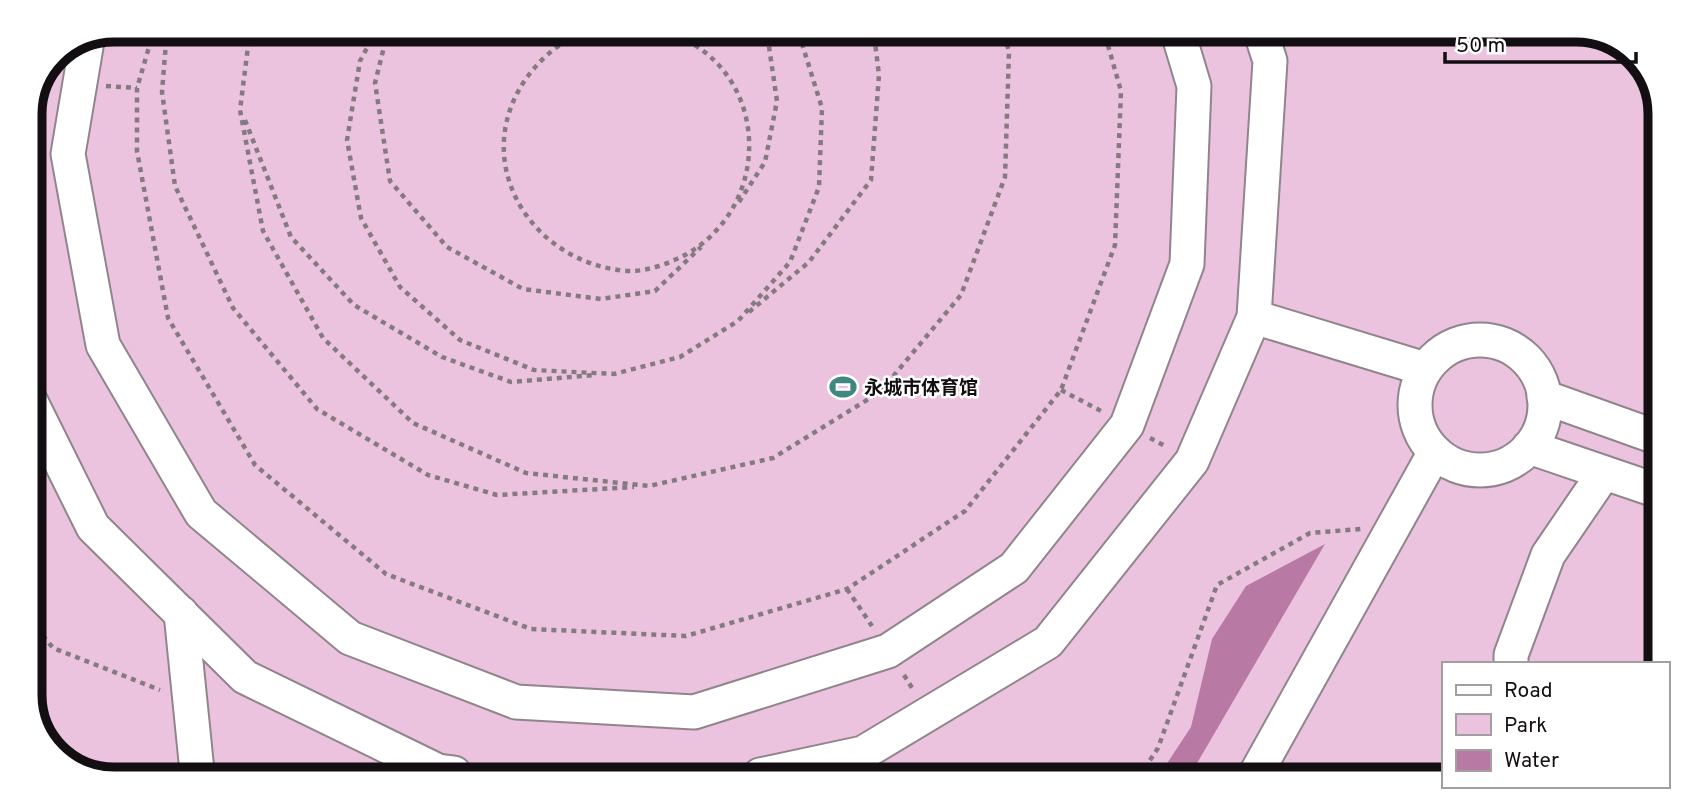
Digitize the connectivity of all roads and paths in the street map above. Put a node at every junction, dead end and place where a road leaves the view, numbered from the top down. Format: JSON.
{"nodes":[{"id":1,"x":150,"y":42,"type":"edge"},
{"id":2,"x":166,"y":42,"type":"edge"},
{"id":3,"x":248,"y":42,"type":"edge"},
{"id":4,"x":370,"y":42,"type":"edge"},
{"id":5,"x":385,"y":42,"type":"edge"},
{"id":6,"x":565,"y":42,"type":"edge"},
{"id":7,"x":690,"y":42,"type":"edge"},
{"id":8,"x":768,"y":42,"type":"edge"},
{"id":9,"x":801,"y":42,"type":"edge"},
{"id":10,"x":875,"y":42,"type":"edge"},
{"id":11,"x":1006,"y":42,"type":"edge"},
{"id":12,"x":1107,"y":42,"type":"edge"},
{"id":13,"x":1181,"y":42,"type":"edge"},
{"id":14,"x":1264,"y":42,"type":"edge"},
{"id":15,"x":86,"y":49,"type":"edge"},
{"id":16,"x":240,"y":110,"type":"junction"},
{"id":17,"x":734,"y":209,"type":"junction"},
{"id":18,"x":707,"y":242,"type":"junction"},
{"id":19,"x":1254,"y":317,"type":"junction"},
{"id":20,"x":738,"y":321,"type":"junction"},
{"id":21,"x":1425,"y":369,"type":"junction"},
{"id":22,"x":614,"y":374,"type":"junction"},
{"id":23,"x":1544,"y":397,"type":"junction"},
{"id":24,"x":42,"y":424,"type":"edge"},
{"id":25,"x":1648,"y":434,"type":"edge"},
{"id":26,"x":1529,"y":447,"type":"junction"},
{"id":27,"x":1435,"y":452,"type":"junction"},
{"id":28,"x":1604,"y":472,"type":"junction"},
{"id":29,"x":649,"y":486,"type":"junction"},
{"id":30,"x":1648,"y":488,"type":"edge"},
{"id":31,"x":1394,"y":527,"type":"junction"},
{"id":32,"x":181,"y":613,"type":"junction"},
{"id":33,"x":42,"y":635,"type":"edge"},
{"id":34,"x":1511,"y":662,"type":"edge"},
{"id":35,"x":190,"y":701,"type":"junction"},
{"id":36,"x":197,"y":767,"type":"edge"},
{"id":37,"x":432,"y":767,"type":"edge"},
{"id":38,"x":797,"y":767,"type":"edge"},
{"id":39,"x":1146,"y":767,"type":"edge"},
{"id":40,"x":1260,"y":767,"type":"edge"}],
"edges":[{"from":1,"to":12,"type":"path"},
{"from":2,"to":29,"type":"path"},
{"from":3,"to":16,"type":"path"},
{"from":4,"to":22,"type":"path"},
{"from":5,"to":18,"type":"path"},
{"from":6,"to":18,"type":"path"},
{"from":7,"to":17,"type":"path"},
{"from":8,"to":17,"type":"path"},
{"from":9,"to":20,"type":"path"},
{"from":10,"to":20,"type":"path"},
{"from":11,"to":29,"type":"path"},
{"from":13,"to":15,"type":"street"},
{"from":14,"to":19,"type":"street"},
{"from":16,"to":22,"type":"path"},
{"from":16,"to":29,"type":"path"},
{"from":17,"to":18,"type":"path"},
{"from":19,"to":21,"type":"street"},
{"from":19,"to":38,"type":"street"},
{"from":20,"to":22,"type":"path"},
{"from":21,"to":23,"type":"street"},
{"from":21,"to":27,"type":"street"},
{"from":23,"to":25,"type":"street"},
{"from":23,"to":26,"type":"street"},
{"from":24,"to":32,"type":"street"},
{"from":26,"to":27,"type":"street"},
{"from":26,"to":28,"type":"street"},
{"from":27,"to":31,"type":"street"},
{"from":28,"to":30,"type":"street"},
{"from":28,"to":34,"type":"street"},
{"from":31,"to":39,"type":"path"},
{"from":31,"to":40,"type":"street"},
{"from":32,"to":35,"type":"street"},
{"from":32,"to":37,"type":"street"},
{"from":33,"to":35,"type":"path"},
{"from":35,"to":36,"type":"street"}]}
